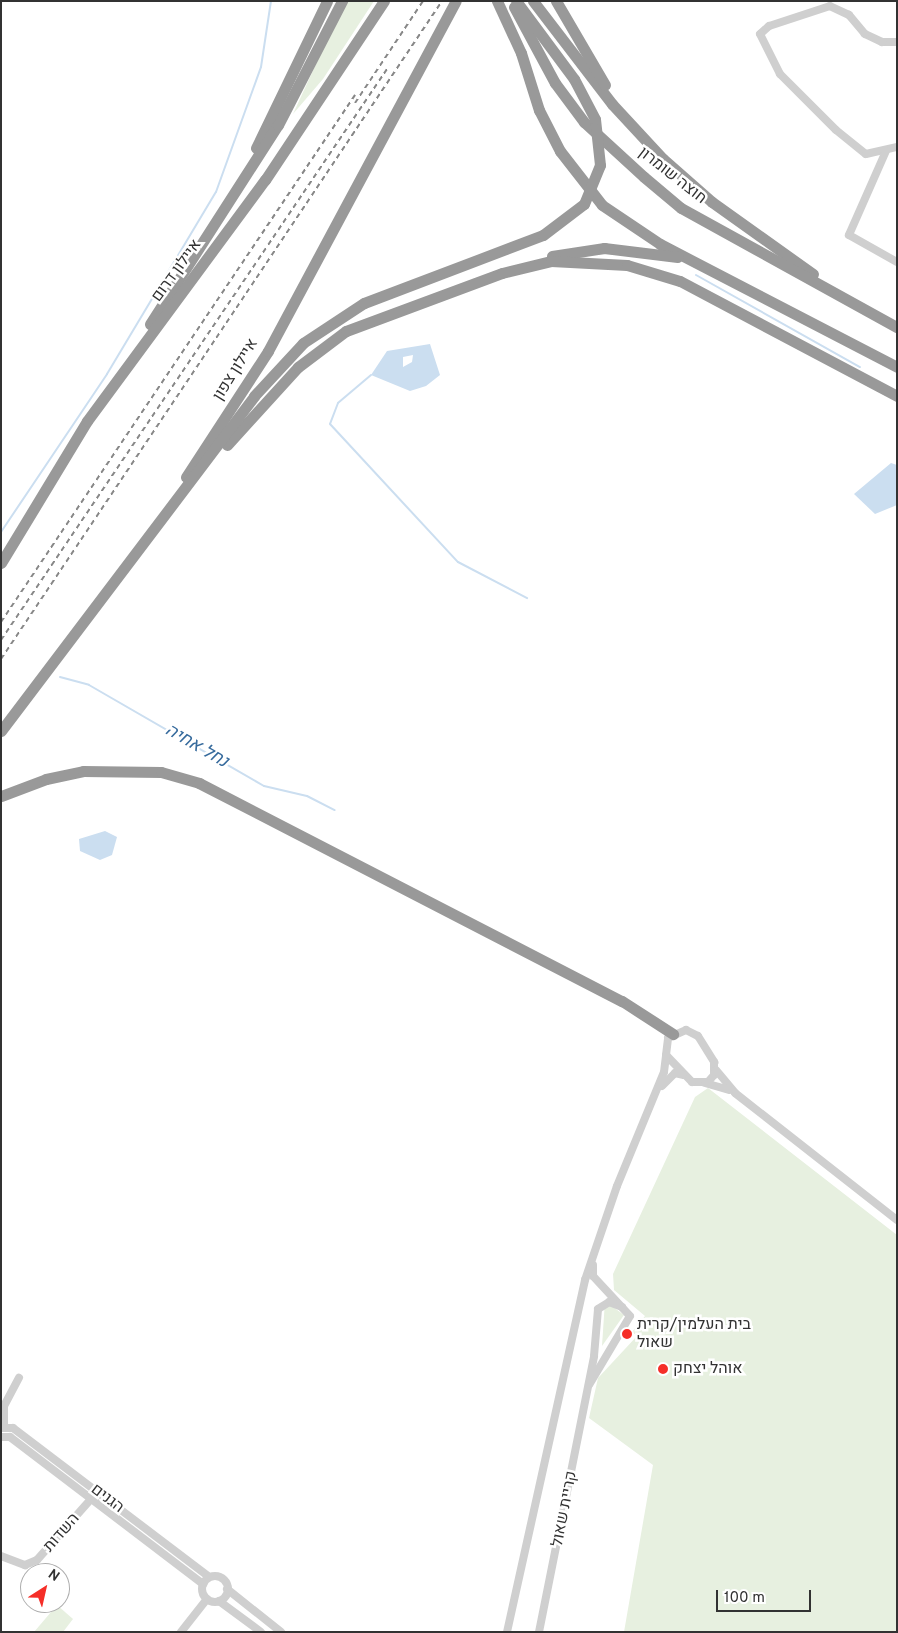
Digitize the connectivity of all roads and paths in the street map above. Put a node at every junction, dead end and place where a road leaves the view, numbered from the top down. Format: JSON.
{"nodes":[{"id":1,"x":327,"y":1,"type":"edge"},
{"id":2,"x":342,"y":1,"type":"edge"},
{"id":3,"x":384,"y":1,"type":"edge"},
{"id":4,"x":456,"y":1,"type":"edge"},
{"id":5,"x":497,"y":1,"type":"edge"},
{"id":6,"x":512,"y":1,"type":"edge"},
{"id":7,"x":516,"y":1,"type":"edge"},
{"id":8,"x":533,"y":1,"type":"edge"},
{"id":9,"x":556,"y":1,"type":"edge"},
{"id":10,"x":897,"y":42,"type":"edge"},
{"id":11,"x":634,"y":127,"type":"junction"},
{"id":12,"x":897,"y":148,"type":"edge"},
{"id":13,"x":886,"y":150,"type":"junction"},
{"id":14,"x":234,"y":194,"type":"junction"},
{"id":15,"x":696,"y":261,"type":"junction"},
{"id":16,"x":897,"y":262,"type":"edge"},
{"id":17,"x":491,"y":277,"type":"junction"},
{"id":18,"x":897,"y":327,"type":"edge"},
{"id":19,"x":897,"y":367,"type":"edge"},
{"id":20,"x":897,"y":396,"type":"edge"},
{"id":21,"x":87,"y":421,"type":"junction"},
{"id":22,"x":167,"y":515,"type":"junction"},
{"id":23,"x":1,"y":563,"type":"edge"},
{"id":24,"x":1,"y":731,"type":"edge"},
{"id":25,"x":1,"y":796,"type":"edge"},
{"id":26,"x":673,"y":1034,"type":"junction"},
{"id":27,"x":666,"y":1055,"type":"junction"},
{"id":28,"x":716,"y":1070,"type":"junction"},
{"id":29,"x":683,"y":1075,"type":"junction"},
{"id":30,"x":703,"y":1083,"type":"junction"},
{"id":31,"x":735,"y":1093,"type":"junction"},
{"id":32,"x":897,"y":1220,"type":"edge"},
{"id":33,"x":593,"y":1276,"type":"junction"},
{"id":34,"x":585,"y":1280,"type":"junction"},
{"id":35,"x":626,"y":1309,"type":"junction"},
{"id":36,"x":19,"y":1378,"type":"dead end"},
{"id":37,"x":589,"y":1385,"type":"junction"},
{"id":38,"x":3,"y":1428,"type":"edge"},
{"id":39,"x":1,"y":1436,"type":"edge"},
{"id":40,"x":92,"y":1499,"type":"junction"},
{"id":41,"x":1,"y":1556,"type":"edge"},
{"id":42,"x":210,"y":1577,"type":"junction"},
{"id":43,"x":203,"y":1584,"type":"junction"},
{"id":44,"x":227,"y":1589,"type":"junction"},
{"id":45,"x":207,"y":1599,"type":"junction"},
{"id":46,"x":219,"y":1601,"type":"junction"},
{"id":47,"x":181,"y":1632,"type":"edge"},
{"id":48,"x":261,"y":1632,"type":"edge"},
{"id":49,"x":281,"y":1632,"type":"edge"},
{"id":50,"x":507,"y":1632,"type":"edge"},
{"id":51,"x":539,"y":1632,"type":"edge"}],
"edges":[{"from":1,"to":14,"type":"highway"},
{"from":2,"to":14,"type":"highway"},
{"from":3,"to":21,"type":"highway","name":"איילון דרום"},
{"from":4,"to":24,"type":"highway","name":"איילון צפון"},
{"from":5,"to":15,"type":"highway"},
{"from":6,"to":18,"type":"highway","name":"חוצה שומרון"},
{"from":7,"to":22,"type":"highway"},
{"from":8,"to":11,"type":"highway"},
{"from":9,"to":11,"type":"highway"},
{"from":10,"to":13,"type":"street"},
{"from":11,"to":18,"type":"highway"},
{"from":12,"to":13,"type":"street"},
{"from":13,"to":16,"type":"street"},
{"from":14,"to":21,"type":"highway"},
{"from":15,"to":17,"type":"highway"},
{"from":15,"to":19,"type":"highway"},
{"from":17,"to":20,"type":"highway"},
{"from":17,"to":22,"type":"highway"},
{"from":21,"to":23,"type":"highway","name":"איילון דרום"},
{"from":22,"to":24,"type":"highway"},
{"from":25,"to":26,"type":"highway"},
{"from":26,"to":27,"type":"street"},
{"from":26,"to":28,"type":"street"},
{"from":27,"to":29,"type":"street"},
{"from":27,"to":34,"type":"street"},
{"from":28,"to":30,"type":"street"},
{"from":28,"to":31,"type":"street"},
{"from":29,"to":30,"type":"street"},
{"from":29,"to":33,"type":"street"},
{"from":30,"to":31,"type":"street"},
{"from":31,"to":32,"type":"street"},
{"from":33,"to":34,"type":"street"},
{"from":33,"to":35,"type":"street"},
{"from":34,"to":50,"type":"street"},
{"from":35,"to":37,"type":"street","name":"קריית שאול"},
{"from":35,"to":37,"type":"street","name":"קריית שאול"},
{"from":36,"to":38,"type":"street"},
{"from":37,"to":51,"type":"street","name":"קריית שאול"},
{"from":38,"to":42,"type":"street","name":"הגנים"},
{"from":39,"to":40,"type":"street","name":"הגנים"},
{"from":40,"to":41,"type":"street","name":"השדות"},
{"from":40,"to":43,"type":"street","name":"הגנים"},
{"from":42,"to":43,"type":"street"},
{"from":42,"to":44,"type":"street"},
{"from":43,"to":45,"type":"street"},
{"from":44,"to":46,"type":"street"},
{"from":44,"to":49,"type":"street"},
{"from":45,"to":46,"type":"street"},
{"from":45,"to":47,"type":"street"},
{"from":46,"to":48,"type":"street"}]}
